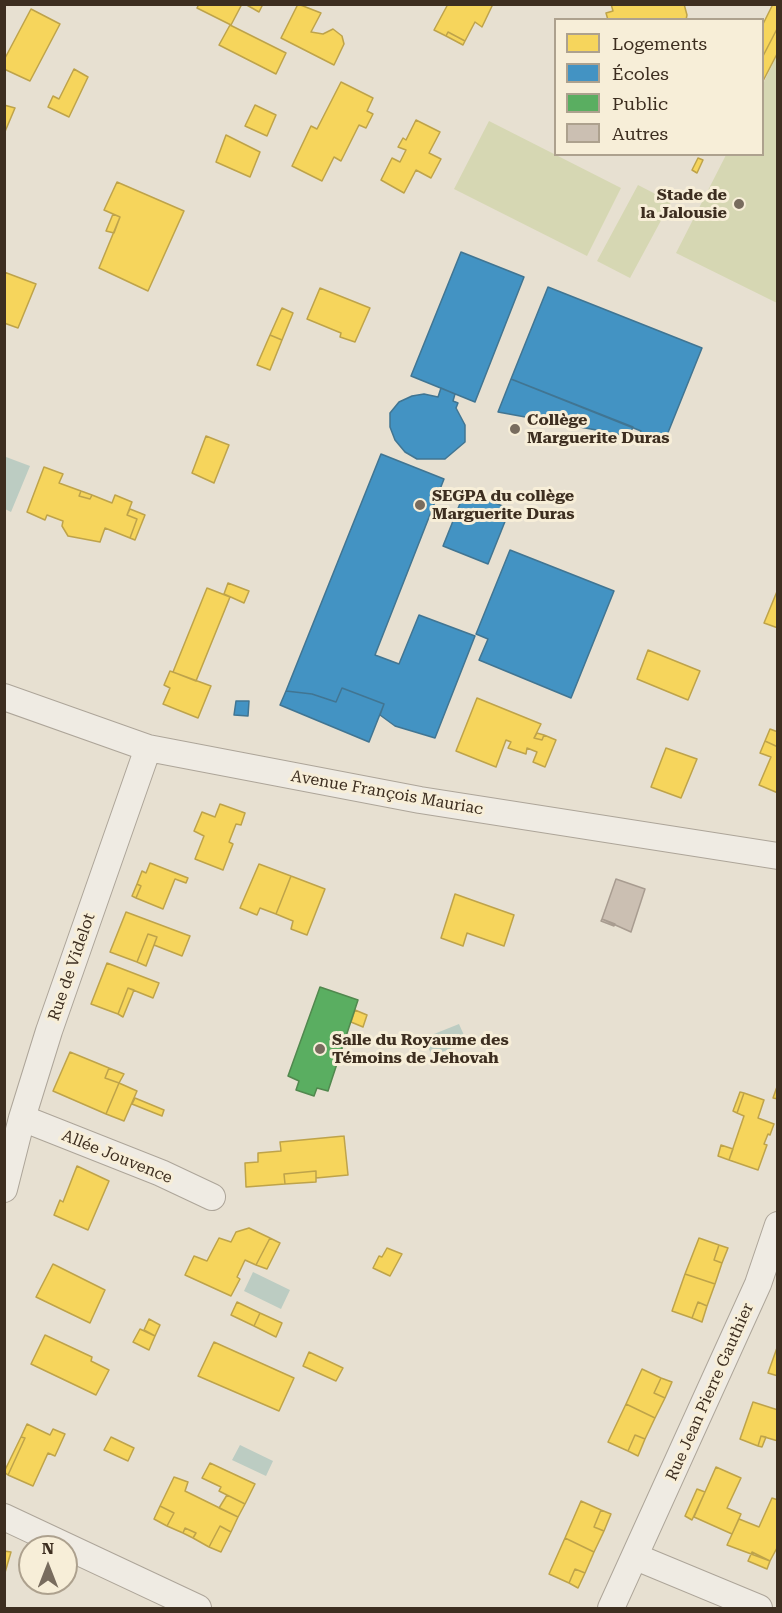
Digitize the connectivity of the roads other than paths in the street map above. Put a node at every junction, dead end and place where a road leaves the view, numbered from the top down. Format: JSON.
{"nodes":[{"id":1,"x":4,"y":697,"type":"edge"},
{"id":2,"x":148,"y":748,"type":"junction"},
{"id":3,"x":777,"y":856,"type":"edge"},
{"id":4,"x":22,"y":1118,"type":"junction"},
{"id":5,"x":4,"y":1189,"type":"edge"},
{"id":6,"x":212,"y":1197,"type":"dead end"},
{"id":7,"x":777,"y":1225,"type":"edge"},
{"id":8,"x":4,"y":1517,"type":"edge"},
{"id":9,"x":636,"y":1557,"type":"junction"},
{"id":10,"x":198,"y":1608,"type":"edge"},
{"id":11,"x":611,"y":1608,"type":"edge"},
{"id":12,"x":759,"y":1608,"type":"edge"}],
"edges":[{"from":1,"to":2,"type":"street","name":"Avenue François Mauriac"},
{"from":2,"to":3,"type":"street","name":"Avenue François Mauriac"},
{"from":2,"to":4,"type":"street","name":"Rue de Videlot"},
{"from":4,"to":5,"type":"street","name":"Rue de Videlot"},
{"from":4,"to":6,"type":"street","name":"Allée Jouvence"},
{"from":7,"to":9,"type":"street","name":"Rue Jean Pierre Gauthier"},
{"from":8,"to":10,"type":"street"},
{"from":9,"to":11,"type":"street","name":"Rue Jean Pierre Gauthier"},
{"from":9,"to":12,"type":"street"}]}
